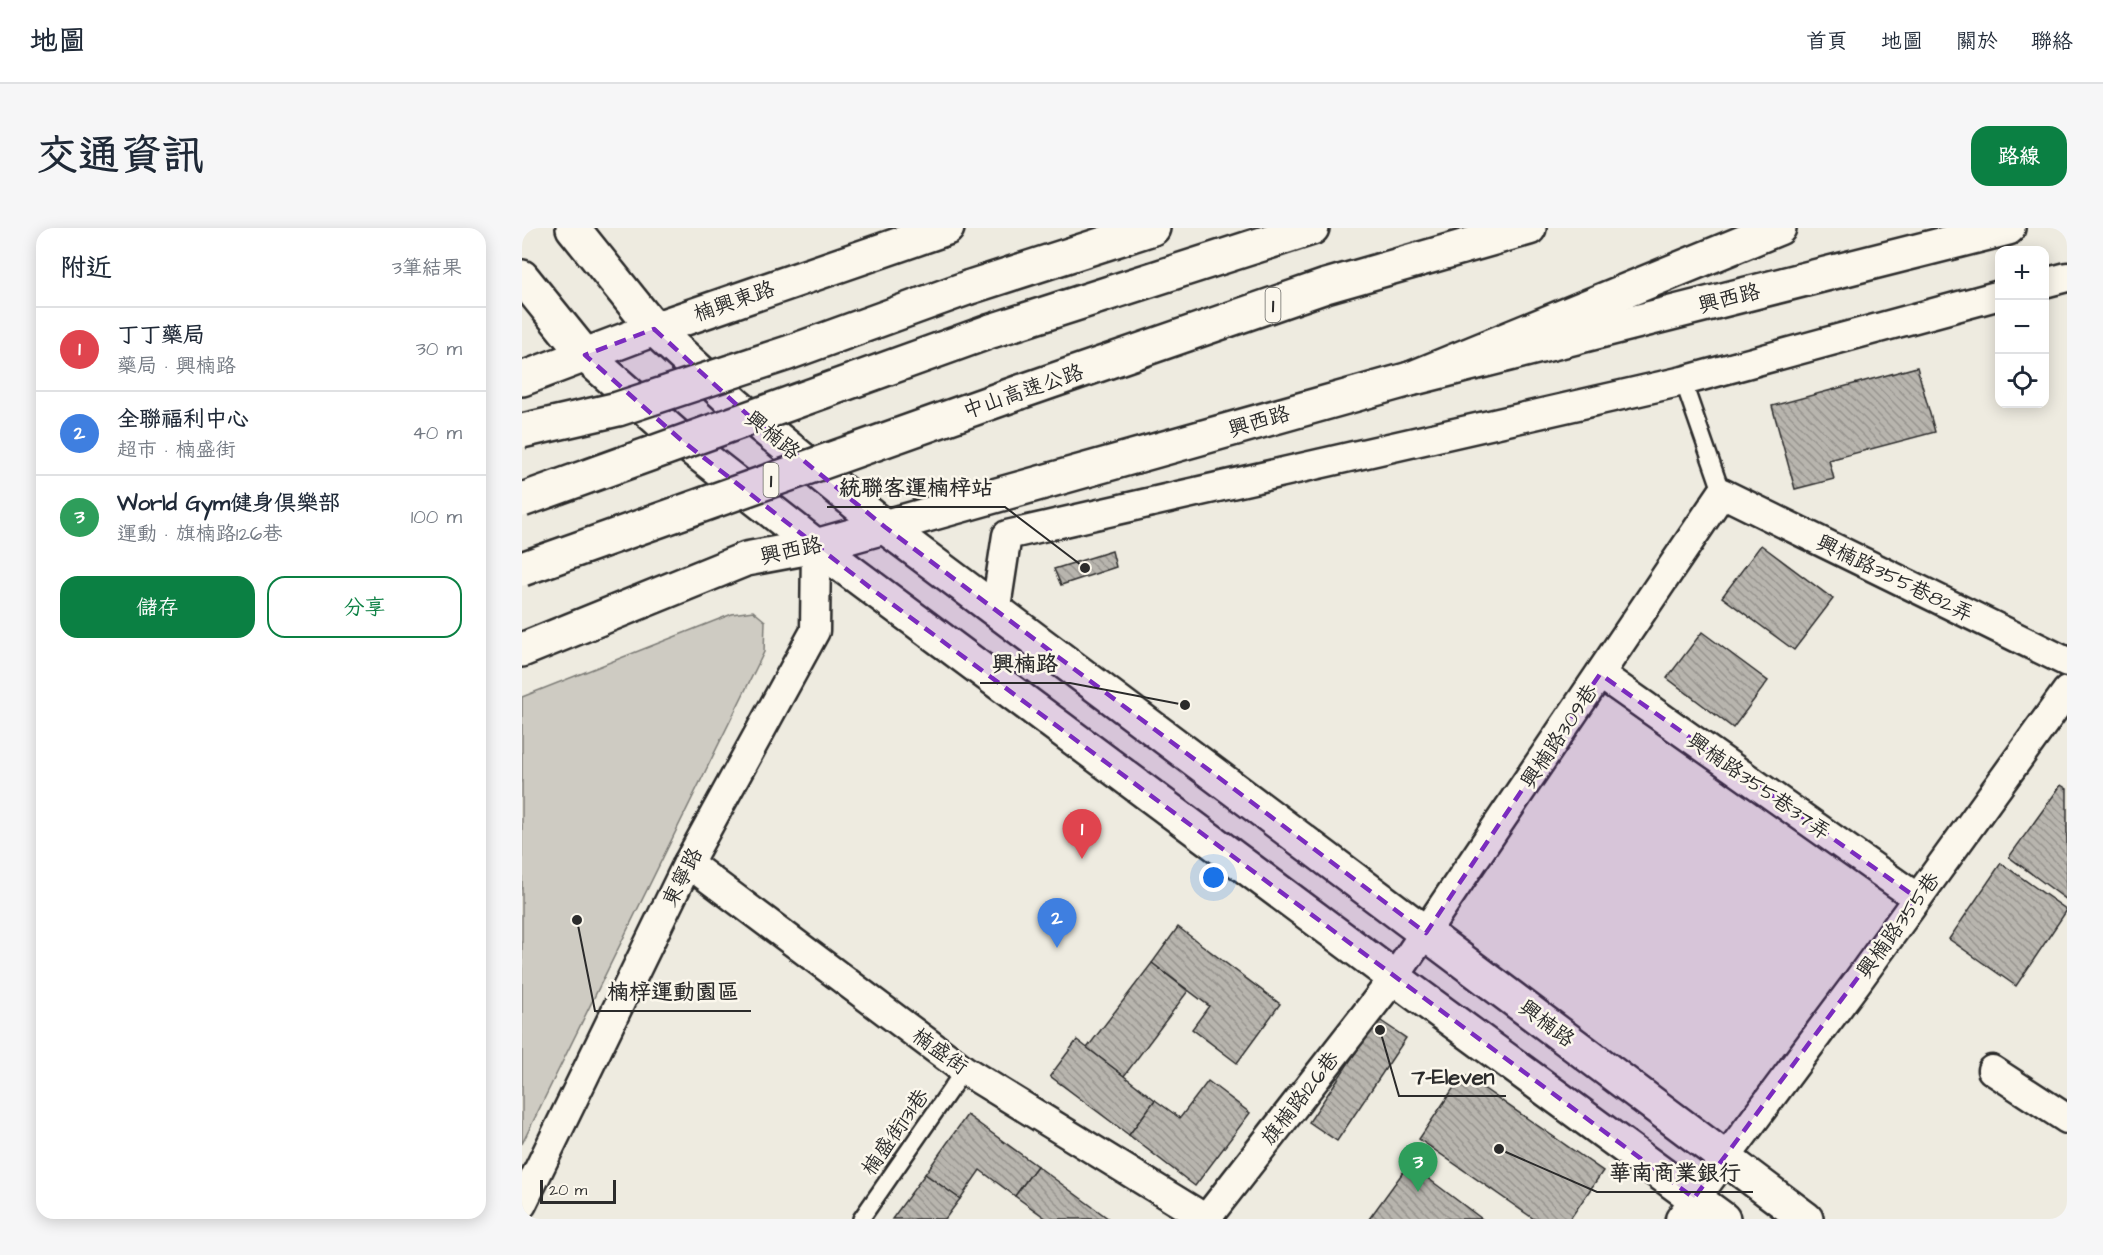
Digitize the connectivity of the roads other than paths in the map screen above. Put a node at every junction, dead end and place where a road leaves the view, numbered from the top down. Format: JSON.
{"nodes":[{"id":1,"x":573,"y":228,"type":"edge"},
{"id":2,"x":947,"y":228,"type":"edge"},
{"id":3,"x":1153,"y":228,"type":"edge"},
{"id":4,"x":1312,"y":228,"type":"edge"},
{"id":5,"x":1529,"y":228,"type":"edge"},
{"id":6,"x":1779,"y":228,"type":"edge"},
{"id":7,"x":2008,"y":228,"type":"edge"},
{"id":8,"x":522,"y":277,"type":"edge"},
{"id":9,"x":2067,"y":277,"type":"edge"},
{"id":10,"x":2049,"y":282,"type":"edge"},
{"id":11,"x":1995,"y":296,"type":"edge"},
{"id":12,"x":654,"y":329,"type":"junction"},
{"id":13,"x":585,"y":355,"type":"junction"},
{"id":14,"x":522,"y":379,"type":"edge"},
{"id":15,"x":1410,"y":379,"type":"junction"},
{"id":16,"x":1683,"y":381,"type":"junction"},
{"id":17,"x":522,"y":430,"type":"edge"},
{"id":18,"x":1722,"y":493,"type":"junction"},
{"id":19,"x":522,"y":500,"type":"edge"},
{"id":20,"x":885,"y":527,"type":"junction"},
{"id":21,"x":816,"y":546,"type":"junction"},
{"id":22,"x":522,"y":569,"type":"edge"},
{"id":23,"x":996,"y":607,"type":"junction"},
{"id":24,"x":522,"y":650,"type":"edge"},
{"id":25,"x":2067,"y":662,"type":"edge"},
{"id":26,"x":1600,"y":674,"type":"junction"},
{"id":27,"x":2067,"y":690,"type":"edge"},
{"id":28,"x":687,"y":863,"type":"junction"},
{"id":29,"x":1917,"y":898,"type":"junction"},
{"id":30,"x":1426,"y":933,"type":"junction"},
{"id":31,"x":1394,"y":978,"type":"junction"},
{"id":32,"x":964,"y":1070,"type":"junction"},
{"id":33,"x":1992,"y":1070,"type":"dead end"},
{"id":34,"x":2067,"y":1119,"type":"edge"},
{"id":35,"x":1726,"y":1156,"type":"junction"},
{"id":36,"x":522,"y":1204,"type":"edge"},
{"id":37,"x":1687,"y":1209,"type":"edge"},
{"id":38,"x":861,"y":1219,"type":"edge"},
{"id":39,"x":1206,"y":1219,"type":"edge"},
{"id":40,"x":1723,"y":1219,"type":"edge"},
{"id":41,"x":1806,"y":1219,"type":"edge"}],
"edges":[{"from":1,"to":12,"type":"main road","name":"興楠路"},
{"from":2,"to":12,"type":"main road","name":"楠興東路"},
{"from":3,"to":17,"type":"main road","bridge":true},
{"from":4,"to":19,"type":"main road","bridge":true},
{"from":5,"to":22,"type":"main road","name":"中山高速公路","number":"1","bridge":true},
{"from":6,"to":15,"type":"main road"},
{"from":7,"to":15,"type":"main road","name":"興西路"},
{"from":8,"to":13,"type":"main road"},
{"from":9,"to":10,"type":"street"},
{"from":11,"to":16,"type":"street"},
{"from":12,"to":13,"type":"main road","name":"楠興東路"},
{"from":12,"to":20,"type":"main road","name":"興楠路"},
{"from":13,"to":14,"type":"main road","name":"楠興東路"},
{"from":13,"to":21,"type":"main road"},
{"from":15,"to":20,"type":"main road","name":"興西路"},
{"from":16,"to":18,"type":"lane"},
{"from":16,"to":23,"type":"street"},
{"from":18,"to":25,"type":"street","name":"興楠路355巷82弄"},
{"from":18,"to":26,"type":"street","name":"興楠路309巷"},
{"from":20,"to":21,"type":"main road","name":"興西路"},
{"from":20,"to":23,"type":"main road","name":"興楠路"},
{"from":21,"to":24,"type":"main road","name":"興西路"},
{"from":21,"to":28,"type":"street","name":"東寧路"},
{"from":21,"to":31,"type":"main road"},
{"from":23,"to":30,"type":"main road","name":"興楠路"},
{"from":26,"to":29,"type":"street","name":"興楠路355巷37弄"},
{"from":26,"to":30,"type":"street","name":"興楠路309巷"},
{"from":27,"to":29,"type":"street","name":"興楠路355巷"},
{"from":28,"to":32,"type":"street","name":"楠盛街"},
{"from":28,"to":36,"type":"street","name":"東寧路"},
{"from":29,"to":35,"type":"street","name":"興楠路355巷"},
{"from":30,"to":31,"type":"street","name":"興楠路309巷"},
{"from":30,"to":35,"type":"main road","name":"興楠路"},
{"from":31,"to":37,"type":"main road"},
{"from":31,"to":39,"type":"street","name":"旗楠路126巷"},
{"from":32,"to":38,"type":"lane","name":"楠盛街131巷"},
{"from":32,"to":39,"type":"street","name":"楠盛街"},
{"from":33,"to":34,"type":"street"},
{"from":35,"to":37,"type":"street","name":"興楠路355巷"},
{"from":35,"to":41,"type":"main road","name":"興楠路"},
{"from":37,"to":40,"type":"main road"}]}
